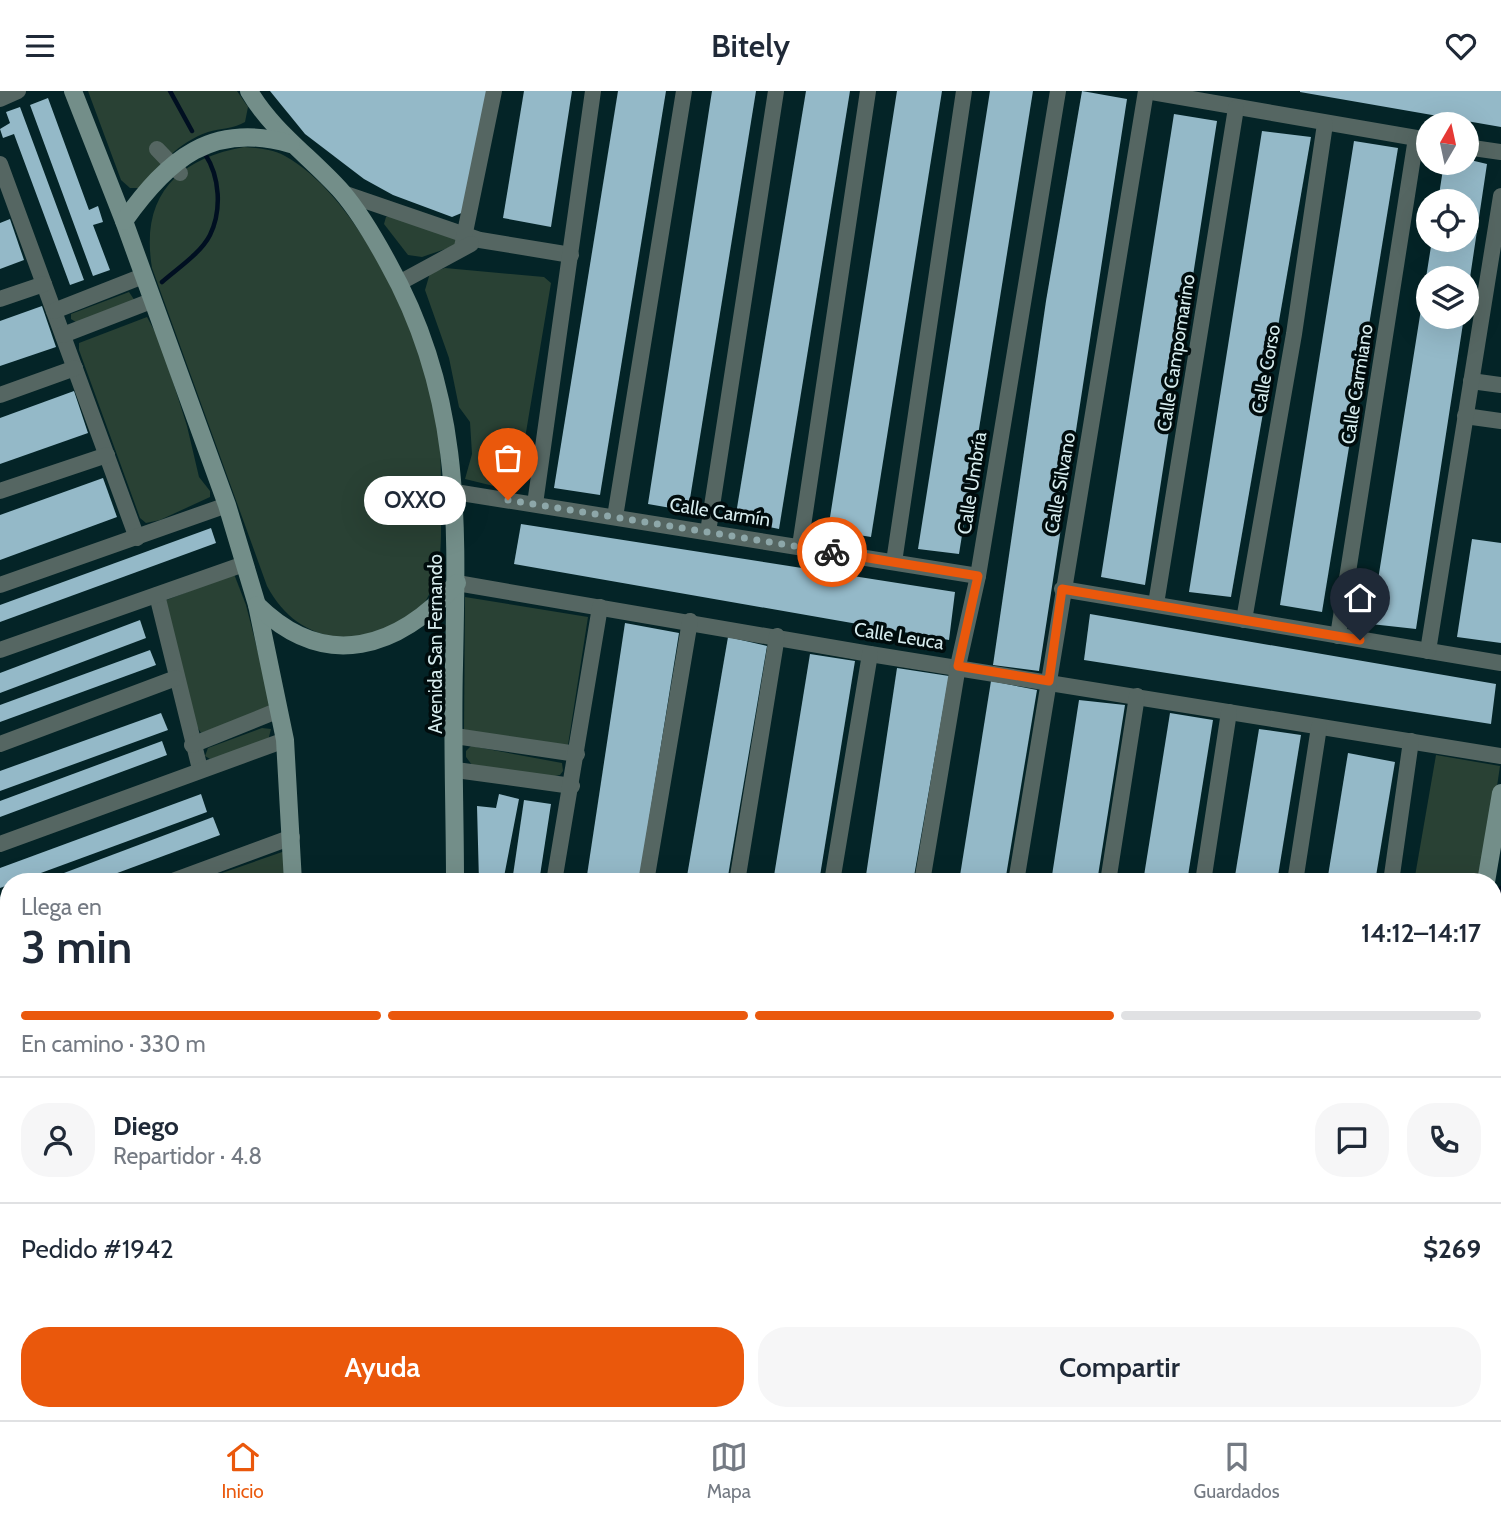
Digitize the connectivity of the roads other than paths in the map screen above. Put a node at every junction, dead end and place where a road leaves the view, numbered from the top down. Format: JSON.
{"nodes":[{"id":1,"x":18,"y":91,"type":"edge"},
{"id":2,"x":73,"y":91,"type":"edge"},
{"id":3,"x":249,"y":91,"type":"edge"},
{"id":4,"x":494,"y":91,"type":"edge"},
{"id":5,"x":593,"y":91,"type":"edge"},
{"id":6,"x":684,"y":91,"type":"edge"},
{"id":7,"x":776,"y":91,"type":"edge"},
{"id":8,"x":868,"y":91,"type":"edge"},
{"id":9,"x":964,"y":91,"type":"edge"},
{"id":10,"x":1058,"y":91,"type":"edge"},
{"id":11,"x":1146,"y":91,"type":"edge"},
{"id":12,"x":0,"y":99,"type":"edge"},
{"id":13,"x":1236,"y":108,"type":"junction"},
{"id":14,"x":1325,"y":124,"type":"junction"},
{"id":15,"x":1416,"y":138,"type":"edge"},
{"id":16,"x":295,"y":145,"type":"junction"},
{"id":17,"x":1479,"y":148,"type":"edge"},
{"id":18,"x":157,"y":149,"type":"dead end"},
{"id":19,"x":1501,"y":152,"type":"edge"},
{"id":20,"x":0,"y":164,"type":"edge"},
{"id":21,"x":176,"y":169,"type":"junction"},
{"id":22,"x":1416,"y":174,"type":"edge"},
{"id":23,"x":343,"y":193,"type":"junction"},
{"id":24,"x":5,"y":195,"type":"edge"},
{"id":25,"x":1501,"y":196,"type":"edge"},
{"id":26,"x":124,"y":221,"type":"junction"},
{"id":27,"x":469,"y":241,"type":"junction"},
{"id":28,"x":571,"y":255,"type":"junction"},
{"id":29,"x":143,"y":276,"type":"junction"},
{"id":30,"x":399,"y":283,"type":"junction"},
{"id":31,"x":44,"y":284,"type":"junction"},
{"id":32,"x":0,"y":299,"type":"edge"},
{"id":33,"x":151,"y":301,"type":"junction"},
{"id":34,"x":54,"y":311,"type":"junction"},
{"id":35,"x":63,"y":335,"type":"junction"},
{"id":36,"x":75,"y":368,"type":"junction"},
{"id":37,"x":1471,"y":381,"type":"junction"},
{"id":38,"x":1501,"y":385,"type":"edge"},
{"id":39,"x":0,"y":395,"type":"edge"},
{"id":40,"x":1465,"y":417,"type":"junction"},
{"id":41,"x":1501,"y":421,"type":"edge"},
{"id":42,"x":107,"y":455,"type":"junction"},
{"id":43,"x":0,"y":491,"type":"edge"},
{"id":44,"x":455,"y":492,"type":"junction"},
{"id":45,"x":535,"y":504,"type":"junction"},
{"id":46,"x":227,"y":505,"type":"junction"},
{"id":47,"x":615,"y":517,"type":"junction"},
{"id":48,"x":708,"y":532,"type":"junction"},
{"id":49,"x":137,"y":538,"type":"junction"},
{"id":50,"x":800,"y":546,"type":"junction"},
{"id":51,"x":894,"y":562,"type":"junction"},
{"id":52,"x":244,"y":564,"type":"junction"},
{"id":53,"x":978,"y":576,"type":"junction"},
{"id":54,"x":457,"y":583,"type":"junction"},
{"id":55,"x":0,"y":585,"type":"edge"},
{"id":56,"x":1062,"y":589,"type":"junction"},
{"id":57,"x":157,"y":595,"type":"junction"},
{"id":58,"x":1156,"y":604,"type":"junction"},
{"id":59,"x":257,"y":605,"type":"junction"},
{"id":60,"x":600,"y":607,"type":"junction"},
{"id":61,"x":1244,"y":620,"type":"junction"},
{"id":62,"x":690,"y":621,"type":"junction"},
{"id":63,"x":777,"y":636,"type":"junction"},
{"id":64,"x":1338,"y":636,"type":"junction"},
{"id":65,"x":0,"y":650,"type":"edge"},
{"id":66,"x":1428,"y":652,"type":"junction"},
{"id":67,"x":870,"y":654,"type":"junction"},
{"id":68,"x":1501,"y":663,"type":"edge"},
{"id":69,"x":958,"y":666,"type":"junction"},
{"id":70,"x":176,"y":678,"type":"junction"},
{"id":71,"x":1049,"y":681,"type":"junction"},
{"id":72,"x":1137,"y":696,"type":"junction"},
{"id":73,"x":279,"y":710,"type":"junction"},
{"id":74,"x":1229,"y":712,"type":"junction"},
{"id":75,"x":1319,"y":727,"type":"junction"},
{"id":76,"x":455,"y":736,"type":"junction"},
{"id":77,"x":285,"y":740,"type":"junction"},
{"id":78,"x":1411,"y":741,"type":"junction"},
{"id":79,"x":0,"y":744,"type":"edge"},
{"id":80,"x":192,"y":745,"type":"junction"},
{"id":81,"x":577,"y":754,"type":"junction"},
{"id":82,"x":1501,"y":756,"type":"edge"},
{"id":83,"x":200,"y":769,"type":"junction"},
{"id":84,"x":456,"y":769,"type":"junction"},
{"id":85,"x":572,"y":786,"type":"junction"},
{"id":86,"x":1501,"y":793,"type":"edge"},
{"id":87,"x":292,"y":837,"type":"junction"},
{"id":88,"x":0,"y":844,"type":"edge"},
{"id":89,"x":207,"y":873,"type":"edge"},
{"id":90,"x":293,"y":873,"type":"edge"},
{"id":91,"x":455,"y":873,"type":"edge"},
{"id":92,"x":556,"y":873,"type":"edge"},
{"id":93,"x":648,"y":873,"type":"edge"},
{"id":94,"x":738,"y":873,"type":"edge"},
{"id":95,"x":834,"y":873,"type":"edge"},
{"id":96,"x":924,"y":873,"type":"edge"},
{"id":97,"x":1017,"y":873,"type":"edge"},
{"id":98,"x":1109,"y":873,"type":"edge"},
{"id":99,"x":1204,"y":873,"type":"edge"},
{"id":100,"x":1296,"y":873,"type":"edge"},
{"id":101,"x":1392,"y":873,"type":"edge"},
{"id":102,"x":1488,"y":873,"type":"edge"}],
"edges":[{"from":1,"to":12,"type":"street"},
{"from":2,"to":26,"type":"street"},
{"from":3,"to":16,"type":"street","name":"Avenida San Fernando"},
{"from":4,"to":27,"type":"street"},
{"from":5,"to":28,"type":"street"},
{"from":6,"to":47,"type":"street"},
{"from":7,"to":48,"type":"street"},
{"from":8,"to":50,"type":"street"},
{"from":9,"to":51,"type":"street"},
{"from":10,"to":53,"type":"street","name":"Calle Umbría"},
{"from":11,"to":13,"type":"street"},
{"from":11,"to":56,"type":"street","name":"Calle Silvano"},
{"from":13,"to":14,"type":"street"},
{"from":13,"to":58,"type":"street","name":"Calle Campomarino"},
{"from":14,"to":15,"type":"street"},
{"from":14,"to":61,"type":"street","name":"Calle Corso"},
{"from":16,"to":21,"type":"street"},
{"from":16,"to":23,"type":"street","name":"Avenida San Fernando"},
{"from":17,"to":19,"type":"street"},
{"from":18,"to":21,"type":"street"},
{"from":20,"to":24,"type":"street"},
{"from":21,"to":26,"type":"street"},
{"from":22,"to":64,"type":"street","name":"Calle Carmiano"},
{"from":23,"to":27,"type":"street"},
{"from":23,"to":30,"type":"street","name":"Avenida San Fernando"},
{"from":24,"to":31,"type":"street"},
{"from":25,"to":37,"type":"street"},
{"from":26,"to":29,"type":"street"},
{"from":27,"to":28,"type":"street"},
{"from":27,"to":30,"type":"street"},
{"from":28,"to":45,"type":"street"},
{"from":29,"to":33,"type":"street"},
{"from":29,"to":34,"type":"street"},
{"from":30,"to":44,"type":"street","name":"Avenida San Fernando"},
{"from":31,"to":32,"type":"street"},
{"from":31,"to":34,"type":"street"},
{"from":33,"to":35,"type":"street"},
{"from":33,"to":46,"type":"street"},
{"from":34,"to":35,"type":"street"},
{"from":35,"to":36,"type":"street"},
{"from":36,"to":39,"type":"street"},
{"from":36,"to":42,"type":"street"},
{"from":37,"to":38,"type":"street"},
{"from":37,"to":40,"type":"street"},
{"from":40,"to":41,"type":"street"},
{"from":40,"to":66,"type":"street"},
{"from":42,"to":43,"type":"street"},
{"from":42,"to":49,"type":"street"},
{"from":44,"to":45,"type":"street","name":"Calle Carmín"},
{"from":44,"to":54,"type":"street","name":"Avenida San Fernando"},
{"from":45,"to":47,"type":"street","name":"Calle Carmín"},
{"from":46,"to":49,"type":"street"},
{"from":46,"to":52,"type":"street"},
{"from":47,"to":48,"type":"street","name":"Calle Carmín"},
{"from":48,"to":50,"type":"street","name":"Calle Carmín"},
{"from":49,"to":55,"type":"street"},
{"from":50,"to":51,"type":"street","name":"Calle Carmín"},
{"from":51,"to":53,"type":"street","name":"Calle Carmín"},
{"from":52,"to":57,"type":"street"},
{"from":52,"to":59,"type":"street"},
{"from":53,"to":69,"type":"street","name":"Calle Umbría"},
{"from":54,"to":59,"type":"street"},
{"from":54,"to":60,"type":"street","name":"Calle Leuca"},
{"from":54,"to":76,"type":"street","name":"Avenida San Fernando"},
{"from":56,"to":58,"type":"street"},
{"from":56,"to":71,"type":"street","name":"Calle Silvano"},
{"from":57,"to":65,"type":"street"},
{"from":57,"to":70,"type":"street"},
{"from":58,"to":61,"type":"street"},
{"from":59,"to":73,"type":"street"},
{"from":60,"to":62,"type":"street","name":"Calle Leuca"},
{"from":60,"to":81,"type":"street"},
{"from":61,"to":64,"type":"street"},
{"from":62,"to":63,"type":"street","name":"Calle Leuca"},
{"from":62,"to":93,"type":"street"},
{"from":63,"to":67,"type":"street","name":"Calle Leuca"},
{"from":63,"to":94,"type":"street"},
{"from":64,"to":66,"type":"street"},
{"from":66,"to":68,"type":"street"},
{"from":67,"to":69,"type":"street","name":"Calle Leuca"},
{"from":67,"to":95,"type":"street"},
{"from":69,"to":71,"type":"street","name":"Calle Leuca"},
{"from":69,"to":96,"type":"street","name":"Calle Umbría"},
{"from":70,"to":79,"type":"street"},
{"from":70,"to":80,"type":"street"},
{"from":71,"to":72,"type":"street","name":"Calle Leuca"},
{"from":71,"to":97,"type":"street","name":"Calle Silvano"},
{"from":72,"to":74,"type":"street","name":"Calle Leuca"},
{"from":72,"to":98,"type":"street"},
{"from":73,"to":77,"type":"street"},
{"from":73,"to":80,"type":"street"},
{"from":74,"to":75,"type":"street","name":"Calle Leuca"},
{"from":74,"to":99,"type":"street"},
{"from":75,"to":78,"type":"street","name":"Calle Leuca"},
{"from":75,"to":100,"type":"street"},
{"from":76,"to":81,"type":"street"},
{"from":76,"to":84,"type":"street","name":"Avenida San Fernando"},
{"from":77,"to":83,"type":"street"},
{"from":77,"to":87,"type":"street"},
{"from":78,"to":82,"type":"street","name":"Calle Leuca"},
{"from":78,"to":101,"type":"street"},
{"from":80,"to":83,"type":"street"},
{"from":81,"to":85,"type":"street"},
{"from":83,"to":88,"type":"street"},
{"from":84,"to":85,"type":"street"},
{"from":84,"to":91,"type":"street","name":"Avenida San Fernando"},
{"from":85,"to":92,"type":"street"},
{"from":86,"to":102,"type":"street"},
{"from":87,"to":89,"type":"street"},
{"from":87,"to":90,"type":"street"}]}
